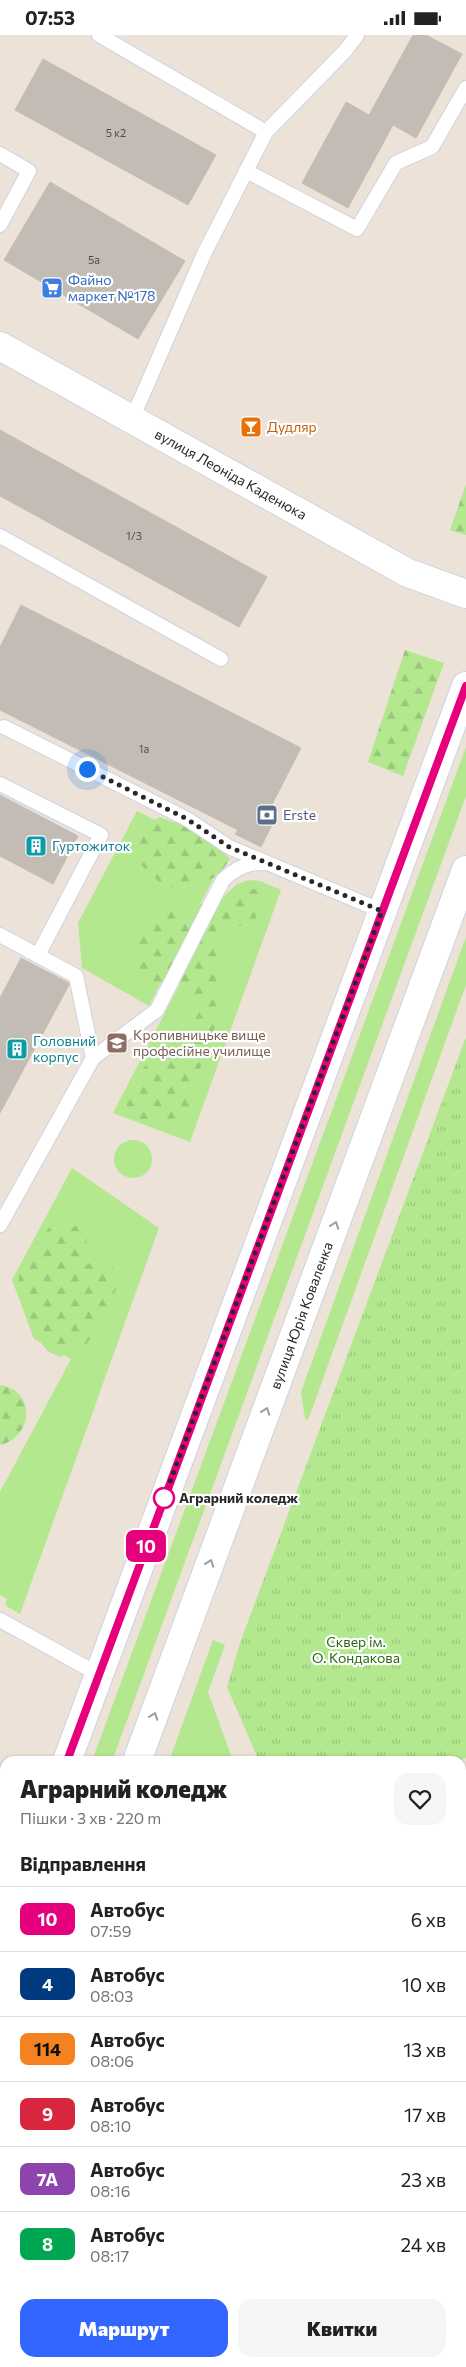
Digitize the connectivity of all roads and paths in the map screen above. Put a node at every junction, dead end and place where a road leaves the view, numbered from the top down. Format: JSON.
{"nodes":[{"id":1,"x":99,"y":35,"type":"edge"},
{"id":2,"x":357,"y":35,"type":"edge"},
{"id":3,"x":466,"y":88,"type":"edge"},
{"id":4,"x":266,"y":132,"type":"junction"},
{"id":5,"x":0,"y":154,"type":"edge"},
{"id":6,"x":246,"y":171,"type":"junction"},
{"id":7,"x":0,"y":225,"type":"edge"},
{"id":8,"x":0,"y":345,"type":"edge"},
{"id":9,"x":132,"y":419,"type":"junction"},
{"id":10,"x":0,"y":536,"type":"edge"},
{"id":11,"x":466,"y":594,"type":"edge"},
{"id":12,"x":221,"y":659,"type":"dead end"},
{"id":13,"x":466,"y":686,"type":"edge"},
{"id":14,"x":4,"y":727,"type":"dead end"},
{"id":15,"x":0,"y":783,"type":"edge"},
{"id":16,"x":266,"y":863,"type":"junction"},
{"id":17,"x":466,"y":870,"type":"edge"},
{"id":18,"x":382,"y":911,"type":"junction"},
{"id":19,"x":0,"y":935,"type":"edge"},
{"id":20,"x":38,"y":955,"type":"junction"},
{"id":21,"x":93,"y":1058,"type":"junction"},
{"id":22,"x":0,"y":1225,"type":"edge"},
{"id":23,"x":0,"y":1620,"type":"edge"},
{"id":24,"x":98,"y":1674,"type":"junction"},
{"id":25,"x":69,"y":1756,"type":"edge"},
{"id":26,"x":139,"y":1756,"type":"edge"}],
"edges":[{"from":1,"to":4,"type":"lane"},
{"from":2,"to":4,"type":"lane"},
{"from":3,"to":6,"type":"lane"},
{"from":4,"to":6,"type":"lane"},
{"from":5,"to":7,"type":"lane"},
{"from":6,"to":9,"type":"lane"},
{"from":8,"to":9,"type":"main road","name":"вулиця Леоніда Каденюка"},
{"from":9,"to":11,"type":"main road","name":"вулиця Леоніда Каденюка"},
{"from":10,"to":12,"type":"lane"},
{"from":13,"to":18,"type":"main road"},
{"from":14,"to":16,"type":"lane"},
{"from":15,"to":20,"type":"lane"},
{"from":16,"to":18,"type":"lane"},
{"from":16,"to":21,"type":"lane"},
{"from":26,"to":17,"type":"main road","name":"вулиця Юрія Коваленка","one_way":true},
{"from":18,"to":24,"type":"main road"},
{"from":19,"to":20,"type":"lane"},
{"from":20,"to":21,"type":"lane"},
{"from":21,"to":22,"type":"lane"},
{"from":23,"to":24,"type":"lane"},
{"from":24,"to":25,"type":"main road"}]}
